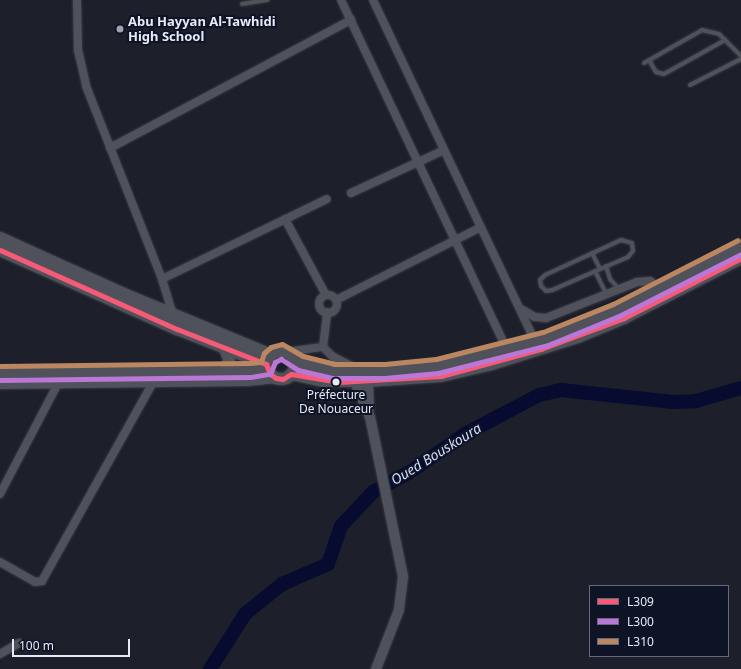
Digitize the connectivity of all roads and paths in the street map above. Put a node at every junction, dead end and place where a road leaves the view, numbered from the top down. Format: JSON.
{"nodes":[{"id":1,"x":77,"y":0,"type":"edge"},
{"id":2,"x":268,"y":0,"type":"edge"},
{"id":3,"x":341,"y":0,"type":"edge"},
{"id":4,"x":373,"y":0,"type":"edge"},
{"id":5,"x":242,"y":4,"type":"dead end"},
{"id":6,"x":351,"y":20,"type":"junction"},
{"id":7,"x":725,"y":40,"type":"junction"},
{"id":8,"x":741,"y":57,"type":"edge"},
{"id":9,"x":649,"y":60,"type":"junction"},
{"id":10,"x":644,"y":63,"type":"dead end"},
{"id":11,"x":690,"y":85,"type":"dead end"},
{"id":12,"x":110,"y":148,"type":"junction"},
{"id":13,"x":444,"y":150,"type":"junction"},
{"id":14,"x":418,"y":162,"type":"junction"},
{"id":15,"x":350,"y":193,"type":"dead end"},
{"id":16,"x":327,"y":199,"type":"dead end"},
{"id":17,"x":286,"y":218,"type":"junction"},
{"id":18,"x":481,"y":227,"type":"junction"},
{"id":19,"x":0,"y":238,"type":"edge"},
{"id":20,"x":455,"y":240,"type":"junction"},
{"id":21,"x":741,"y":246,"type":"edge"},
{"id":22,"x":0,"y":250,"type":"edge"},
{"id":23,"x":592,"y":253,"type":"junction"},
{"id":24,"x":741,"y":258,"type":"edge"},
{"id":25,"x":606,"y":266,"type":"junction"},
{"id":26,"x":597,"y":270,"type":"junction"},
{"id":27,"x":162,"y":279,"type":"junction"},
{"id":28,"x":619,"y":290,"type":"junction"},
{"id":29,"x":664,"y":293,"type":"junction"},
{"id":30,"x":326,"y":295,"type":"junction"},
{"id":31,"x":607,"y":295,"type":"junction"},
{"id":32,"x":336,"y":300,"type":"junction"},
{"id":33,"x":520,"y":309,"type":"junction"},
{"id":34,"x":327,"y":312,"type":"junction"},
{"id":35,"x":173,"y":315,"type":"junction"},
{"id":36,"x":536,"y":342,"type":"junction"},
{"id":37,"x":224,"y":348,"type":"junction"},
{"id":38,"x":323,"y":348,"type":"junction"},
{"id":39,"x":507,"y":349,"type":"junction"},
{"id":40,"x":290,"y":356,"type":"junction"},
{"id":41,"x":268,"y":362,"type":"junction"},
{"id":42,"x":63,"y":372,"type":"junction"},
{"id":43,"x":226,"y":372,"type":"junction"},
{"id":44,"x":0,"y":373,"type":"edge"},
{"id":45,"x":291,"y":374,"type":"junction"},
{"id":46,"x":358,"y":376,"type":"junction"},
{"id":47,"x":276,"y":378,"type":"junction"},
{"id":48,"x":368,"y":381,"type":"junction"},
{"id":49,"x":153,"y":382,"type":"junction"},
{"id":50,"x":60,"y":383,"type":"junction"},
{"id":51,"x":0,"y":384,"type":"edge"},
{"id":52,"x":370,"y":417,"type":"junction"},
{"id":53,"x":0,"y":494,"type":"edge"},
{"id":54,"x":0,"y":562,"type":"edge"},
{"id":55,"x":19,"y":643,"type":"dead end"},
{"id":56,"x":0,"y":654,"type":"edge"},
{"id":57,"x":376,"y":669,"type":"edge"}],
"edges":[{"from":1,"to":12,"type":"street"},
{"from":2,"to":5,"type":"lane"},
{"from":3,"to":6,"type":"street"},
{"from":4,"to":13,"type":"street"},
{"from":6,"to":12,"type":"street"},
{"from":6,"to":14,"type":"street"},
{"from":7,"to":8,"type":"lane"},
{"from":7,"to":9,"type":"lane"},
{"from":7,"to":9,"type":"lane"},
{"from":8,"to":11,"type":"lane"},
{"from":9,"to":10,"type":"lane"},
{"from":12,"to":27,"type":"street"},
{"from":13,"to":14,"type":"street"},
{"from":13,"to":18,"type":"street"},
{"from":14,"to":15,"type":"street"},
{"from":14,"to":20,"type":"street"},
{"from":16,"to":17,"type":"street"},
{"from":17,"to":27,"type":"street"},
{"from":17,"to":30,"type":"street"},
{"from":18,"to":20,"type":"street"},
{"from":18,"to":33,"type":"street"},
{"from":19,"to":35,"type":"main road"},
{"from":20,"to":32,"type":"street"},
{"from":20,"to":39,"type":"street"},
{"from":21,"to":29,"type":"main road"},
{"from":22,"to":37,"type":"main road"},
{"from":23,"to":25,"type":"lane"},
{"from":23,"to":26,"type":"lane"},
{"from":23,"to":26,"type":"lane"},
{"from":24,"to":29,"type":"main road"},
{"from":25,"to":26,"type":"lane"},
{"from":25,"to":28,"type":"lane"},
{"from":26,"to":31,"type":"lane"},
{"from":27,"to":35,"type":"street"},
{"from":28,"to":29,"type":"street"},
{"from":28,"to":31,"type":"street"},
{"from":29,"to":36,"type":"main road"},
{"from":29,"to":48,"type":"main road"},
{"from":30,"to":32,"type":"street"},
{"from":30,"to":34,"type":"street"},
{"from":31,"to":33,"type":"street"},
{"from":32,"to":34,"type":"street"},
{"from":33,"to":36,"type":"street"},
{"from":34,"to":38,"type":"street"},
{"from":35,"to":41,"type":"main road"},
{"from":36,"to":39,"type":"main road"},
{"from":37,"to":41,"type":"main road"},
{"from":37,"to":43,"type":"main road"},
{"from":38,"to":40,"type":"street"},
{"from":38,"to":46,"type":"street"},
{"from":39,"to":46,"type":"main road"},
{"from":40,"to":41,"type":"main road"},
{"from":40,"to":45,"type":"main road"},
{"from":40,"to":46,"type":"main road"},
{"from":41,"to":43,"type":"street"},
{"from":41,"to":47,"type":"main road"},
{"from":42,"to":43,"type":"street"},
{"from":42,"to":44,"type":"street"},
{"from":42,"to":50,"type":"street"},
{"from":45,"to":46,"type":"main road"},
{"from":45,"to":47,"type":"main road"},
{"from":46,"to":48,"type":"main road"},
{"from":46,"to":52,"type":"street"},
{"from":47,"to":49,"type":"street"},
{"from":48,"to":52,"type":"street"},
{"from":49,"to":50,"type":"street"},
{"from":49,"to":54,"type":"street"},
{"from":50,"to":51,"type":"street"},
{"from":50,"to":53,"type":"street"},
{"from":52,"to":57,"type":"street"},
{"from":55,"to":56,"type":"street"}]}
